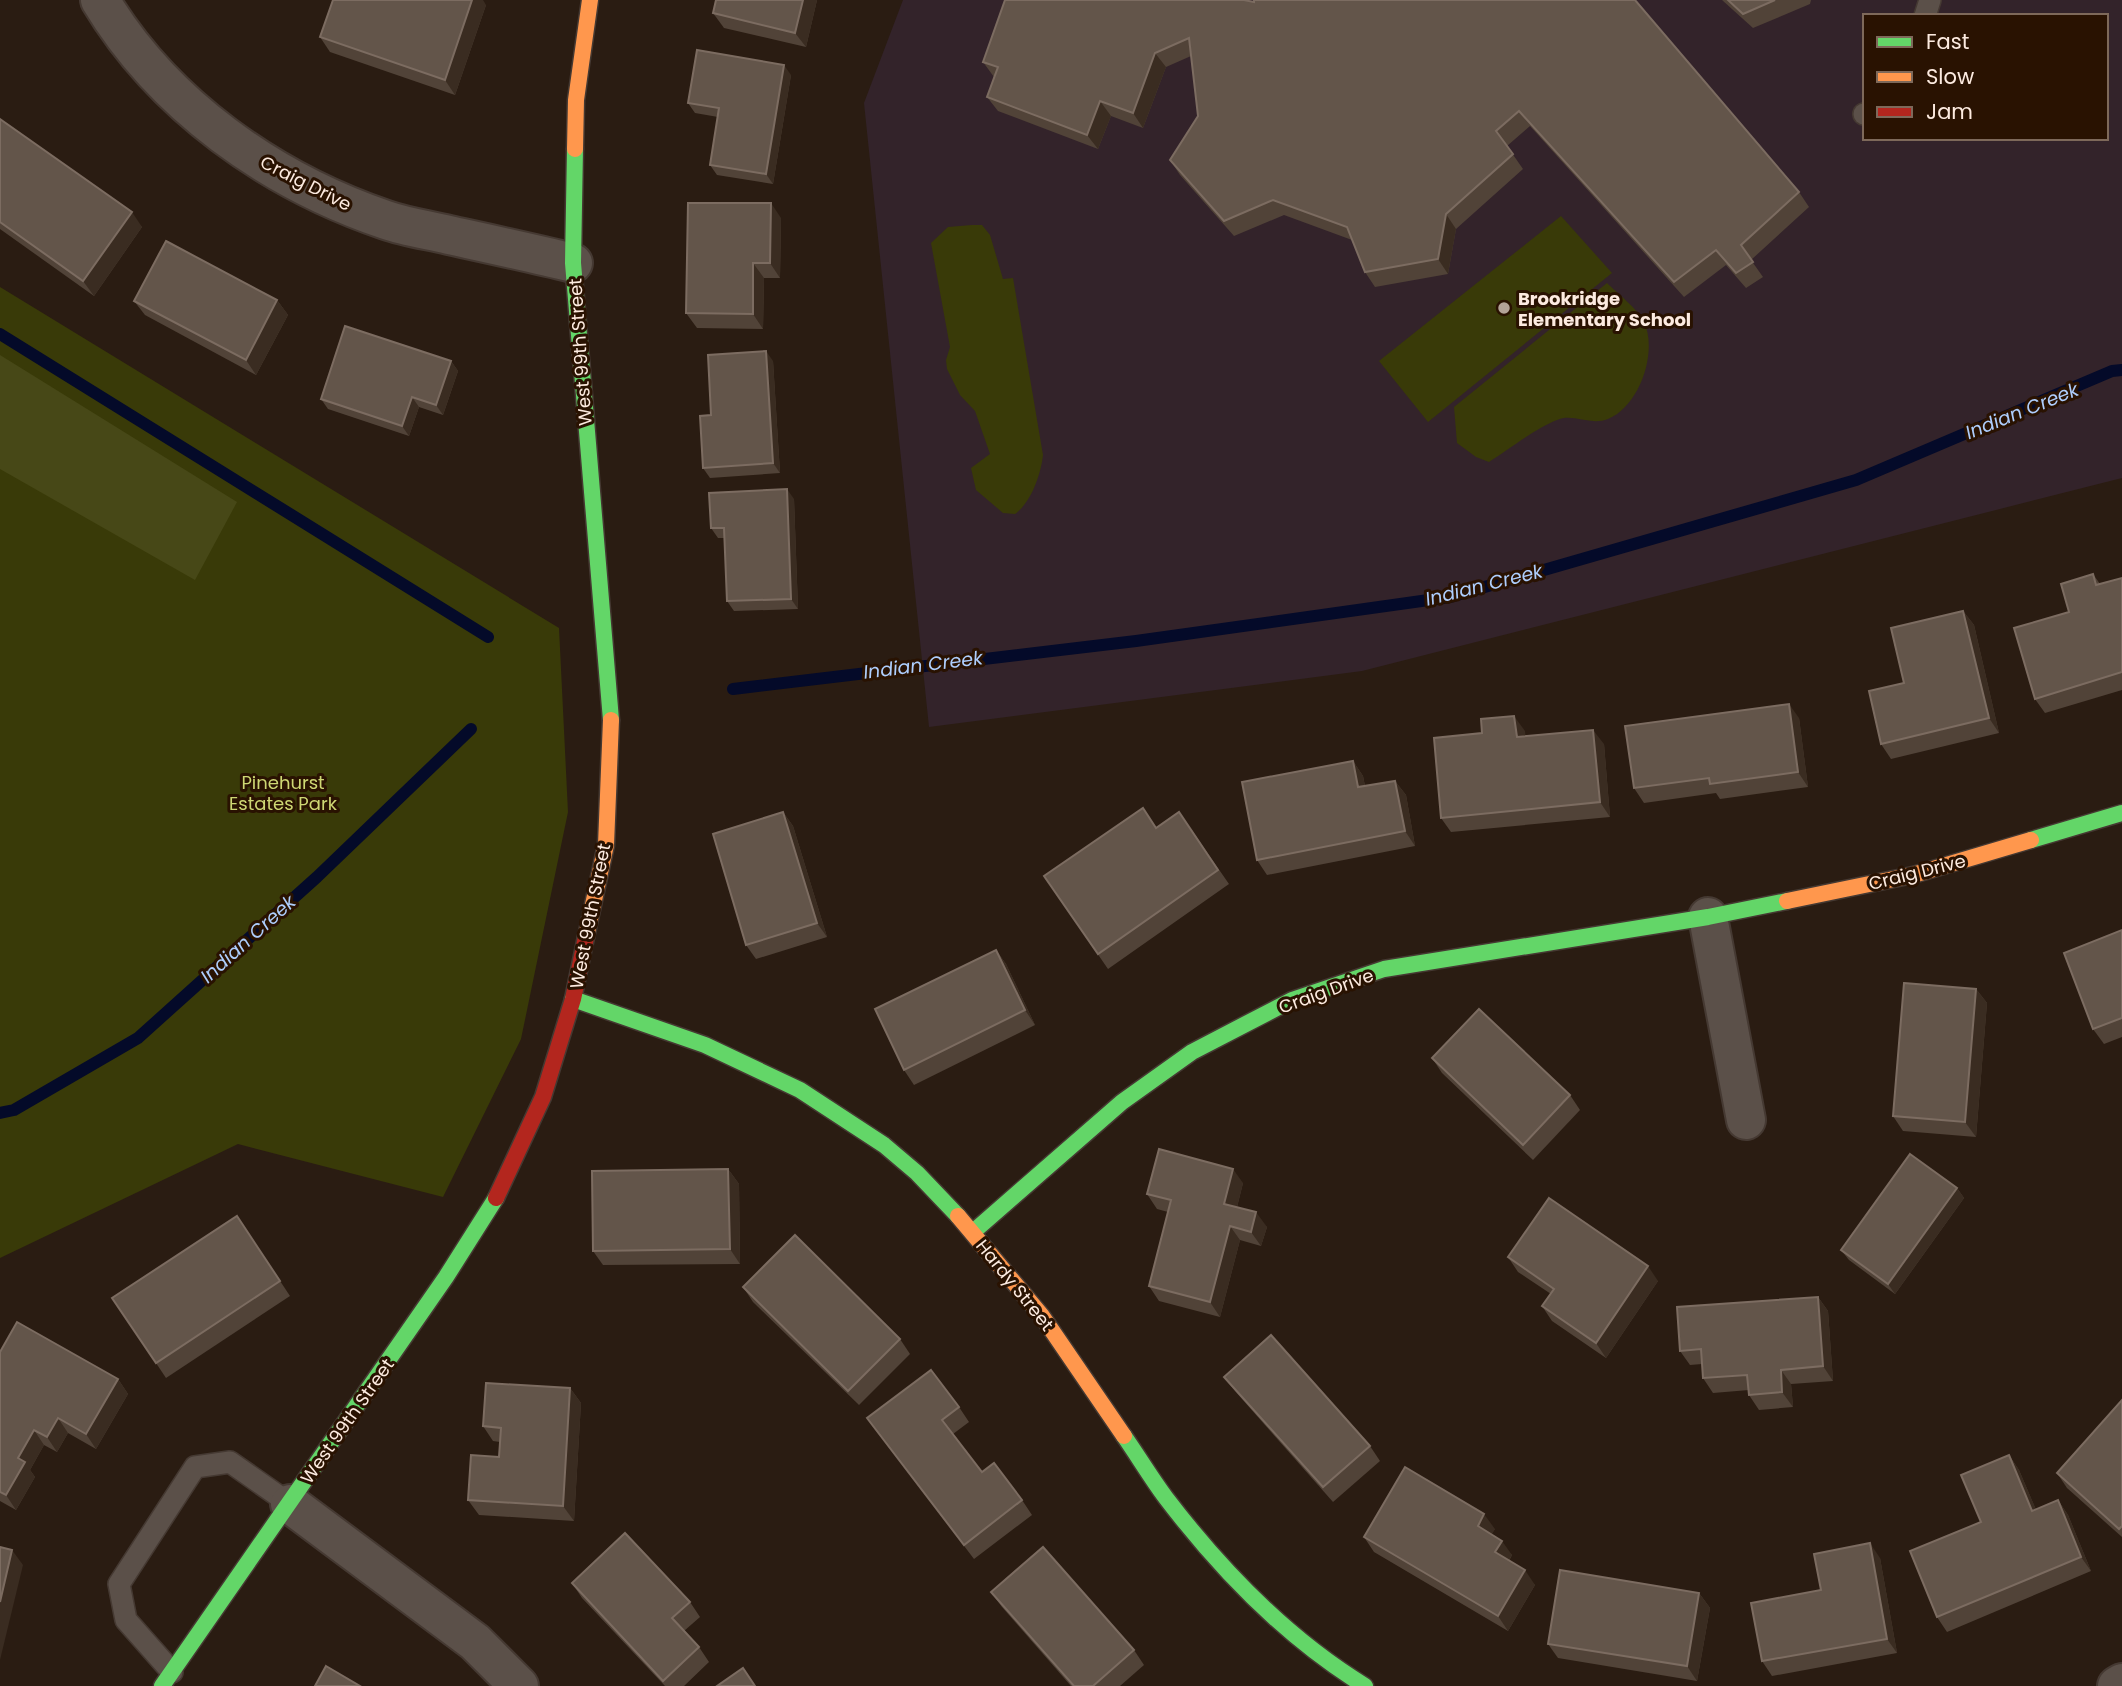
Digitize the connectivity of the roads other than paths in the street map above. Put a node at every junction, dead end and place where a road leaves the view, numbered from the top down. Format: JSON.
{"nodes":[{"id":1,"x":100,"y":0,"type":"edge"},
{"id":2,"x":590,"y":0,"type":"edge"},
{"id":3,"x":573,"y":263,"type":"junction"},
{"id":4,"x":2122,"y":813,"type":"edge"},
{"id":5,"x":1708,"y":917,"type":"junction"},
{"id":6,"x":573,"y":999,"type":"junction"},
{"id":7,"x":1746,"y":1120,"type":"dead end"},
{"id":8,"x":973,"y":1232,"type":"junction"},
{"id":9,"x":290,"y":1504,"type":"junction"},
{"id":10,"x":167,"y":1679,"type":"edge"},
{"id":11,"x":2122,"y":1683,"type":"edge"},
{"id":12,"x":519,"y":1686,"type":"edge"},
{"id":13,"x":1365,"y":1686,"type":"edge"},
{"id":14,"x":2117,"y":1686,"type":"edge"}],
"edges":[{"from":1,"to":3,"type":"street","name":"Craig Drive"},
{"from":2,"to":3,"type":"street","name":"West 99th Street"},
{"from":3,"to":6,"type":"street","name":"West 99th Street"},
{"from":4,"to":5,"type":"street","name":"Craig Drive"},
{"from":5,"to":7,"type":"street"},
{"from":5,"to":8,"type":"street","name":"Craig Drive"},
{"from":6,"to":8,"type":"street","name":"Hardy Street"},
{"from":6,"to":9,"type":"street","name":"West 99th Street"},
{"from":8,"to":13,"type":"street","name":"Hardy Street"},
{"from":9,"to":10,"type":"street","name":"West 99th Street"},
{"from":9,"to":10,"type":"lane"},
{"from":9,"to":12,"type":"street"},
{"from":11,"to":14,"type":"street"}]}
